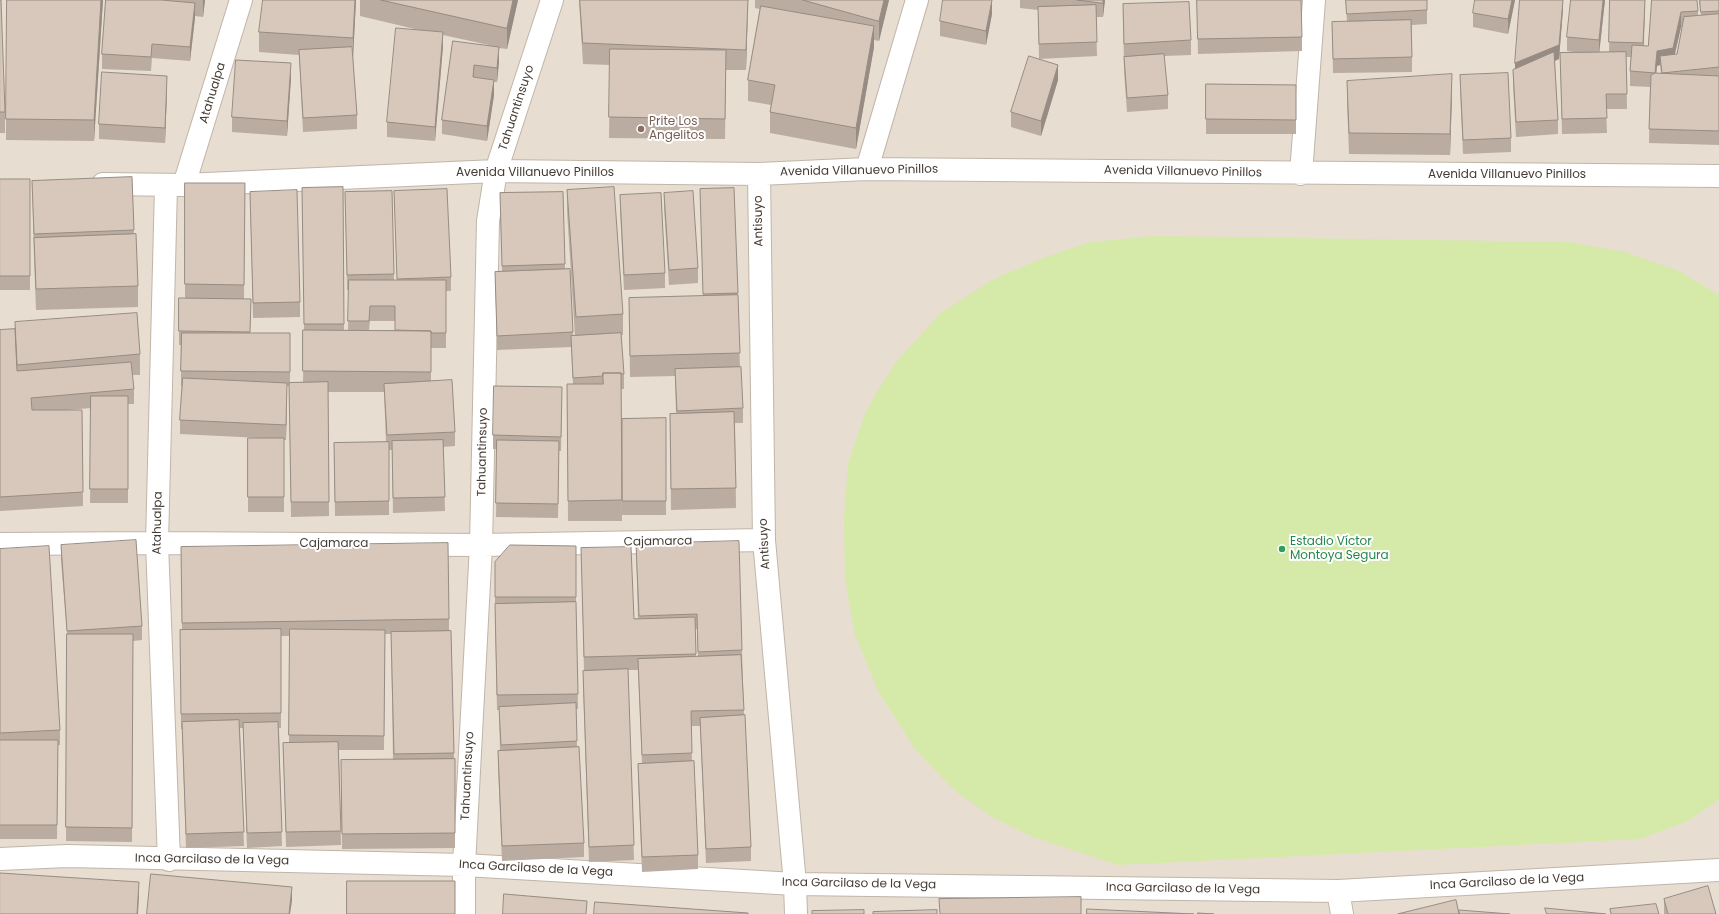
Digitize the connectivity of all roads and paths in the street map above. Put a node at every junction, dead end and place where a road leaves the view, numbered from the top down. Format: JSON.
{"nodes":[{"id":1,"x":241,"y":0,"type":"edge"},
{"id":2,"x":552,"y":0,"type":"edge"},
{"id":3,"x":917,"y":0,"type":"edge"},
{"id":4,"x":1314,"y":0,"type":"edge"},
{"id":5,"x":867,"y":169,"type":"junction"},
{"id":6,"x":496,"y":171,"type":"junction"},
{"id":7,"x":759,"y":174,"type":"junction"},
{"id":8,"x":1301,"y":174,"type":"junction"},
{"id":9,"x":1719,"y":176,"type":"edge"},
{"id":10,"x":87,"y":184,"type":"edge"},
{"id":11,"x":175,"y":185,"type":"junction"},
{"id":12,"x":764,"y":540,"type":"junction"},
{"id":13,"x":157,"y":543,"type":"junction"},
{"id":14,"x":0,"y":544,"type":"edge"},
{"id":15,"x":481,"y":546,"type":"junction"},
{"id":16,"x":0,"y":859,"type":"edge"},
{"id":17,"x":169,"y":860,"type":"junction"},
{"id":18,"x":464,"y":865,"type":"junction"},
{"id":19,"x":1719,"y":870,"type":"edge"},
{"id":20,"x":795,"y":884,"type":"junction"},
{"id":21,"x":1338,"y":891,"type":"junction"},
{"id":22,"x":464,"y":914,"type":"edge"},
{"id":23,"x":796,"y":914,"type":"edge"},
{"id":24,"x":1342,"y":914,"type":"edge"}],
"edges":[{"from":1,"to":11,"type":"street","name":"Atahualpa"},
{"from":2,"to":6,"type":"street","name":"Tahuantinsuyo"},
{"from":3,"to":5,"type":"street"},
{"from":4,"to":8,"type":"street"},
{"from":5,"to":7,"type":"street","name":"Avenida Villanuevo Pinillos"},
{"from":5,"to":8,"type":"street","name":"Avenida Villanuevo Pinillos"},
{"from":6,"to":7,"type":"street","name":"Avenida Villanuevo Pinillos"},
{"from":6,"to":11,"type":"street","name":"Avenida Villanuevo Pinillos"},
{"from":6,"to":15,"type":"street","name":"Tahuantinsuyo"},
{"from":7,"to":12,"type":"street","name":"Antisuyo"},
{"from":8,"to":9,"type":"street","name":"Avenida Villanuevo Pinillos"},
{"from":10,"to":11,"type":"street","name":"Avenida Villanuevo Pinillos"},
{"from":11,"to":13,"type":"street","name":"Atahualpa"},
{"from":12,"to":15,"type":"street","name":"Cajamarca"},
{"from":12,"to":20,"type":"street","name":"Antisuyo"},
{"from":13,"to":14,"type":"street","name":"Cajamarca"},
{"from":13,"to":15,"type":"street","name":"Cajamarca"},
{"from":13,"to":17,"type":"street","name":"Atahualpa"},
{"from":15,"to":18,"type":"street","name":"Tahuantinsuyo"},
{"from":16,"to":17,"type":"street","name":"Inca Garcilaso de la Vega"},
{"from":17,"to":18,"type":"street","name":"Inca Garcilaso de la Vega"},
{"from":18,"to":20,"type":"street","name":"Inca Garcilaso de la Vega"},
{"from":18,"to":22,"type":"street","name":"Tahuantinsuyo"},
{"from":19,"to":21,"type":"street","name":"Inca Garcilaso de la Vega"},
{"from":20,"to":21,"type":"street","name":"Inca Garcilaso de la Vega"},
{"from":20,"to":23,"type":"street","name":"Antisuyo"},
{"from":21,"to":24,"type":"street"}]}
